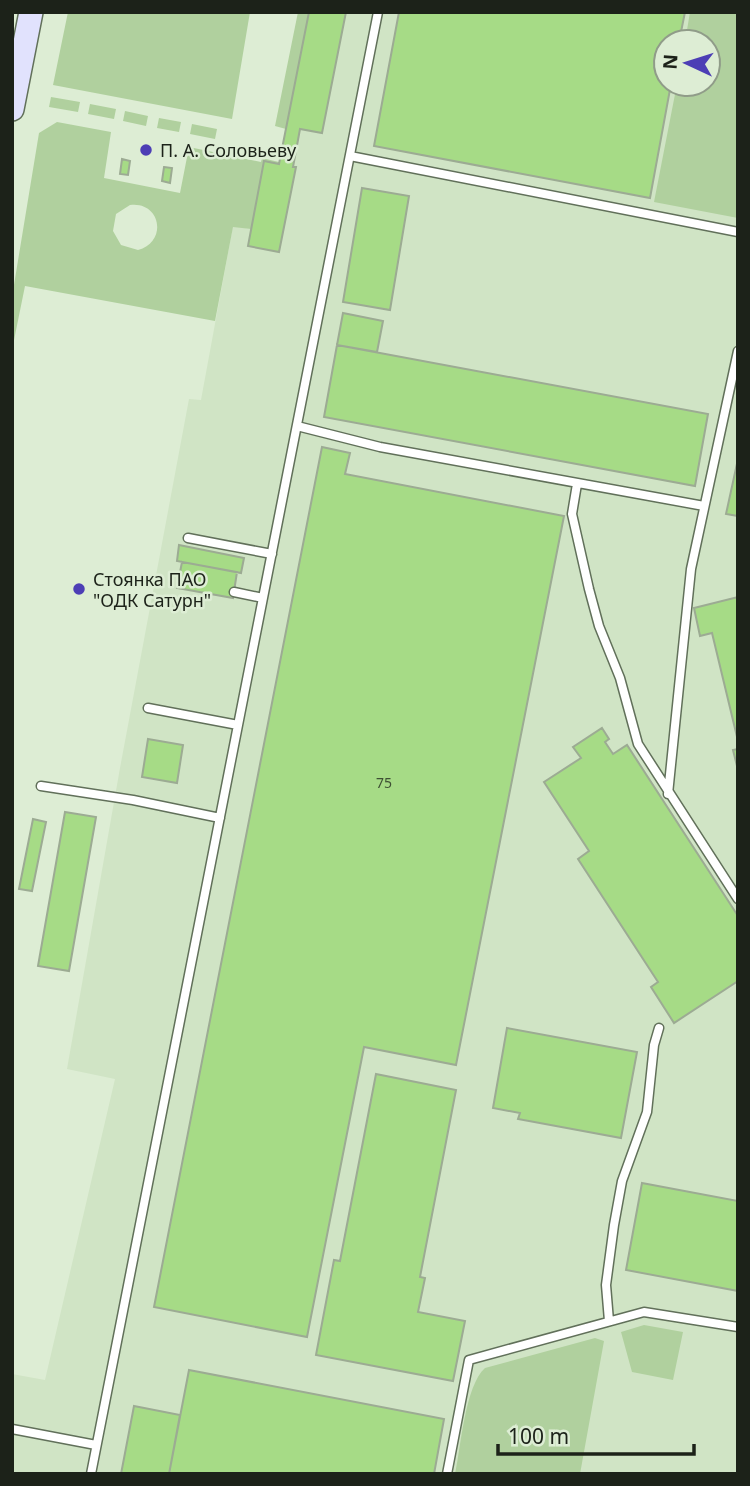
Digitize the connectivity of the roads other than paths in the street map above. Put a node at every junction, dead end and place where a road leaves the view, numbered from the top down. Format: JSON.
{"nodes":[{"id":1,"x":31,"y":12,"type":"edge"},
{"id":2,"x":378,"y":12,"type":"edge"},
{"id":3,"x":13,"y":97,"type":"edge"},
{"id":4,"x":350,"y":156,"type":"junction"},
{"id":5,"x":738,"y":232,"type":"edge"},
{"id":6,"x":738,"y":351,"type":"edge"},
{"id":7,"x":298,"y":426,"type":"junction"},
{"id":8,"x":577,"y":484,"type":"junction"},
{"id":9,"x":704,"y":506,"type":"junction"},
{"id":10,"x":188,"y":538,"type":"dead end"},
{"id":11,"x":272,"y":554,"type":"junction"},
{"id":12,"x":234,"y":592,"type":"dead end"},
{"id":13,"x":263,"y":598,"type":"junction"},
{"id":14,"x":148,"y":708,"type":"dead end"},
{"id":15,"x":238,"y":725,"type":"junction"},
{"id":16,"x":41,"y":786,"type":"dead end"},
{"id":17,"x":668,"y":794,"type":"junction"},
{"id":18,"x":220,"y":818,"type":"junction"},
{"id":19,"x":738,"y":899,"type":"edge"},
{"id":20,"x":659,"y":1028,"type":"dead end"},
{"id":21,"x":610,"y":1321,"type":"junction"},
{"id":22,"x":738,"y":1328,"type":"edge"},
{"id":23,"x":12,"y":1429,"type":"edge"},
{"id":24,"x":96,"y":1445,"type":"junction"},
{"id":25,"x":91,"y":1474,"type":"edge"},
{"id":26,"x":447,"y":1474,"type":"edge"}],
"edges":[{"from":1,"to":3,"type":"main road"},
{"from":2,"to":4,"type":"lane"},
{"from":4,"to":5,"type":"lane"},
{"from":4,"to":7,"type":"lane"},
{"from":6,"to":9,"type":"lane"},
{"from":7,"to":8,"type":"lane"},
{"from":7,"to":11,"type":"lane"},
{"from":8,"to":9,"type":"lane"},
{"from":8,"to":17,"type":"lane"},
{"from":9,"to":17,"type":"lane"},
{"from":10,"to":11,"type":"lane"},
{"from":11,"to":13,"type":"lane"},
{"from":12,"to":13,"type":"lane"},
{"from":13,"to":15,"type":"lane"},
{"from":14,"to":15,"type":"lane"},
{"from":15,"to":18,"type":"lane"},
{"from":16,"to":18,"type":"lane"},
{"from":17,"to":19,"type":"lane"},
{"from":18,"to":24,"type":"lane"},
{"from":20,"to":21,"type":"lane"},
{"from":21,"to":22,"type":"lane"},
{"from":21,"to":26,"type":"lane"},
{"from":23,"to":24,"type":"lane"},
{"from":24,"to":25,"type":"lane"}]}
